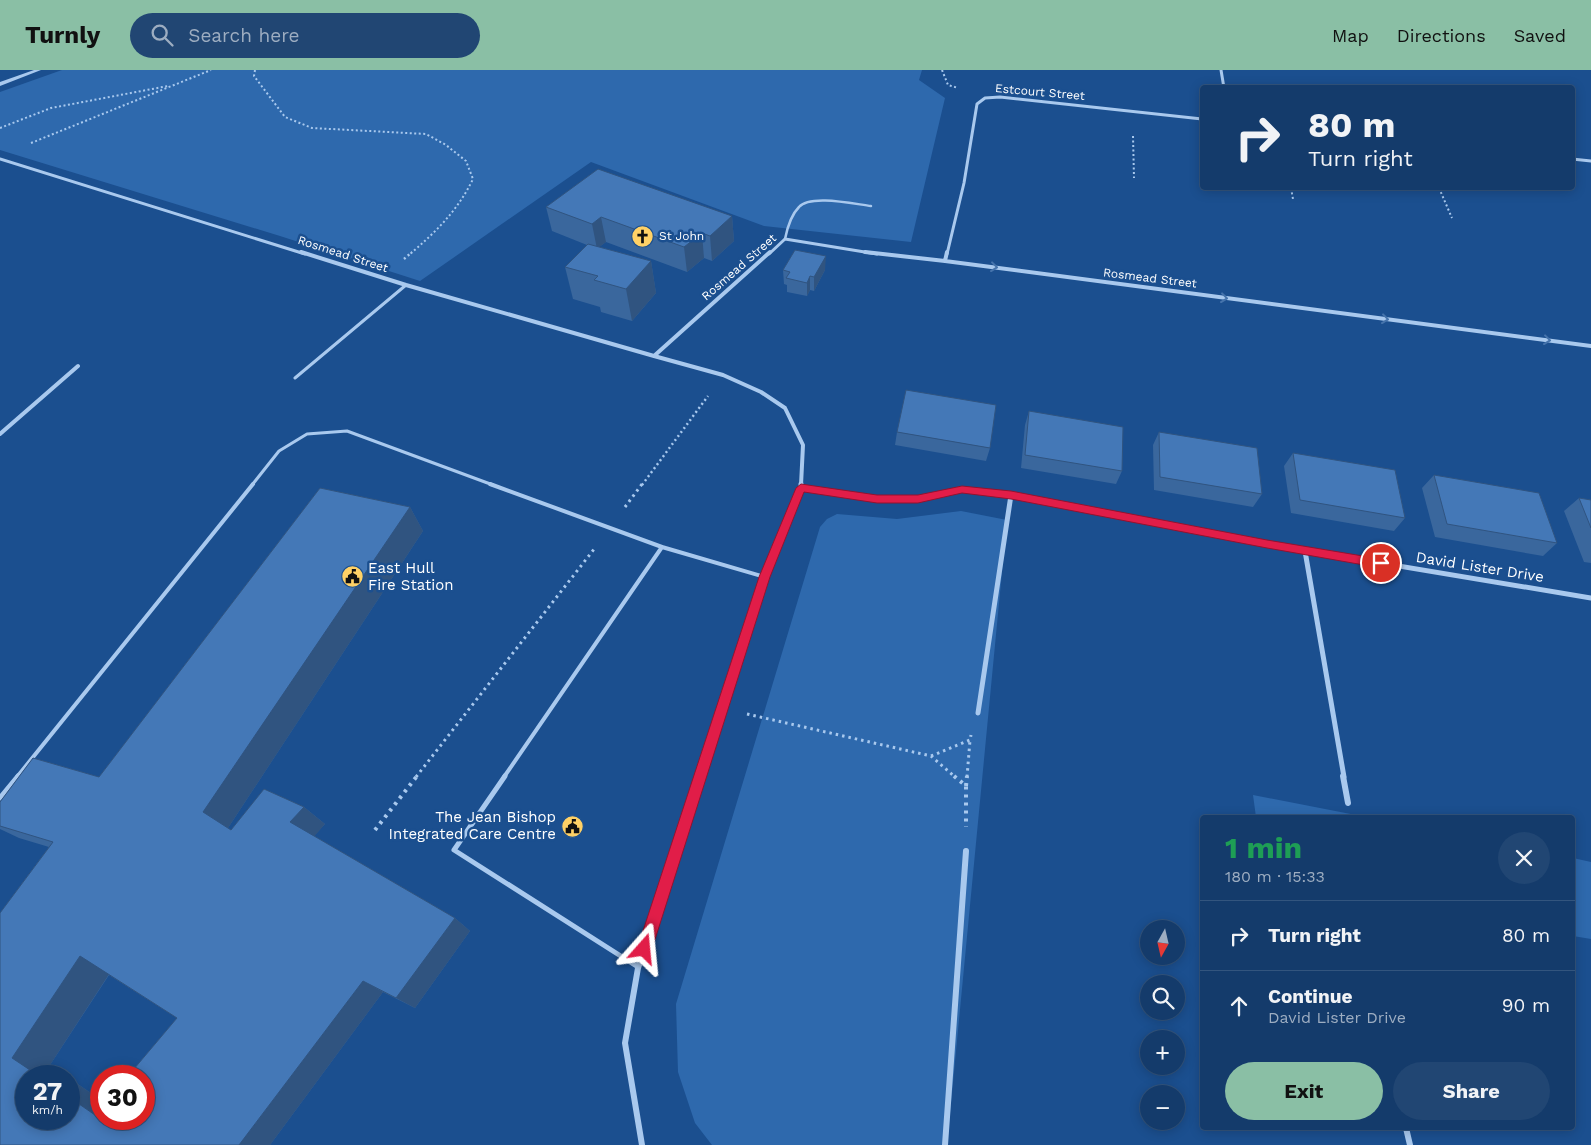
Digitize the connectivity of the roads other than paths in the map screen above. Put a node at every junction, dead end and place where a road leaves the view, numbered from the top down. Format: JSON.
{"nodes":[{"id":1,"x":39,"y":70,"type":"edge"},
{"id":2,"x":1221,"y":70,"type":"edge"},
{"id":3,"x":0,"y":84,"type":"edge"},
{"id":4,"x":1224,"y":85,"type":"edge"},
{"id":5,"x":1200,"y":119,"type":"edge"},
{"id":6,"x":0,"y":159,"type":"edge"},
{"id":7,"x":1575,"y":159,"type":"edge"},
{"id":8,"x":1591,"y":161,"type":"edge"},
{"id":9,"x":871,"y":206,"type":"dead end"},
{"id":10,"x":785,"y":239,"type":"junction"},
{"id":11,"x":946,"y":261,"type":"junction"},
{"id":12,"x":406,"y":285,"type":"junction"},
{"id":13,"x":1591,"y":346,"type":"edge"},
{"id":14,"x":654,"y":356,"type":"junction"},
{"id":15,"x":78,"y":366,"type":"dead end"},
{"id":16,"x":294,"y":378,"type":"dead end"},
{"id":17,"x":0,"y":434,"type":"edge"},
{"id":18,"x":801,"y":488,"type":"junction"},
{"id":19,"x":1011,"y":495,"type":"junction"},
{"id":20,"x":662,"y":547,"type":"junction"},
{"id":21,"x":1305,"y":551,"type":"junction"},
{"id":22,"x":765,"y":577,"type":"junction"},
{"id":23,"x":1591,"y":598,"type":"edge"},
{"id":24,"x":978,"y":713,"type":"road end"},
{"id":25,"x":0,"y":798,"type":"edge"},
{"id":26,"x":1348,"y":803,"type":"dead end"},
{"id":27,"x":966,"y":851,"type":"road end"},
{"id":28,"x":638,"y":968,"type":"junction"},
{"id":29,"x":1406,"y":1130,"type":"edge"},
{"id":30,"x":642,"y":1145,"type":"edge"},
{"id":31,"x":945,"y":1145,"type":"edge"},
{"id":32,"x":1410,"y":1145,"type":"edge"}],
"edges":[{"from":1,"to":3,"type":"street"},
{"from":2,"to":4,"type":"street"},
{"from":5,"to":11,"type":"street","name":"Estcourt Street"},
{"from":6,"to":12,"type":"street","name":"Rosmead Street"},
{"from":7,"to":8,"type":"street"},
{"from":9,"to":10,"type":"lane"},
{"from":10,"to":11,"type":"street","name":"Rosmead Street"},
{"from":10,"to":14,"type":"street","name":"Rosmead Street"},
{"from":11,"to":13,"type":"street","name":"Rosmead Street","one_way":true},
{"from":12,"to":14,"type":"street","name":"Rosmead Street"},
{"from":12,"to":16,"type":"lane"},
{"from":14,"to":18,"type":"street"},
{"from":15,"to":17,"type":"street"},
{"from":18,"to":19,"type":"street","name":"David Lister Drive"},
{"from":18,"to":22,"type":"street"},
{"from":19,"to":21,"type":"street","name":"David Lister Drive"},
{"from":19,"to":24,"type":"street"},
{"from":20,"to":22,"type":"lane"},
{"from":20,"to":25,"type":"lane"},
{"from":20,"to":28,"type":"lane"},
{"from":21,"to":23,"type":"street","name":"David Lister Drive"},
{"from":21,"to":26,"type":"street"},
{"from":22,"to":28,"type":"street"},
{"from":27,"to":31,"type":"street"},
{"from":28,"to":30,"type":"street"},
{"from":29,"to":32,"type":"street"}]}
